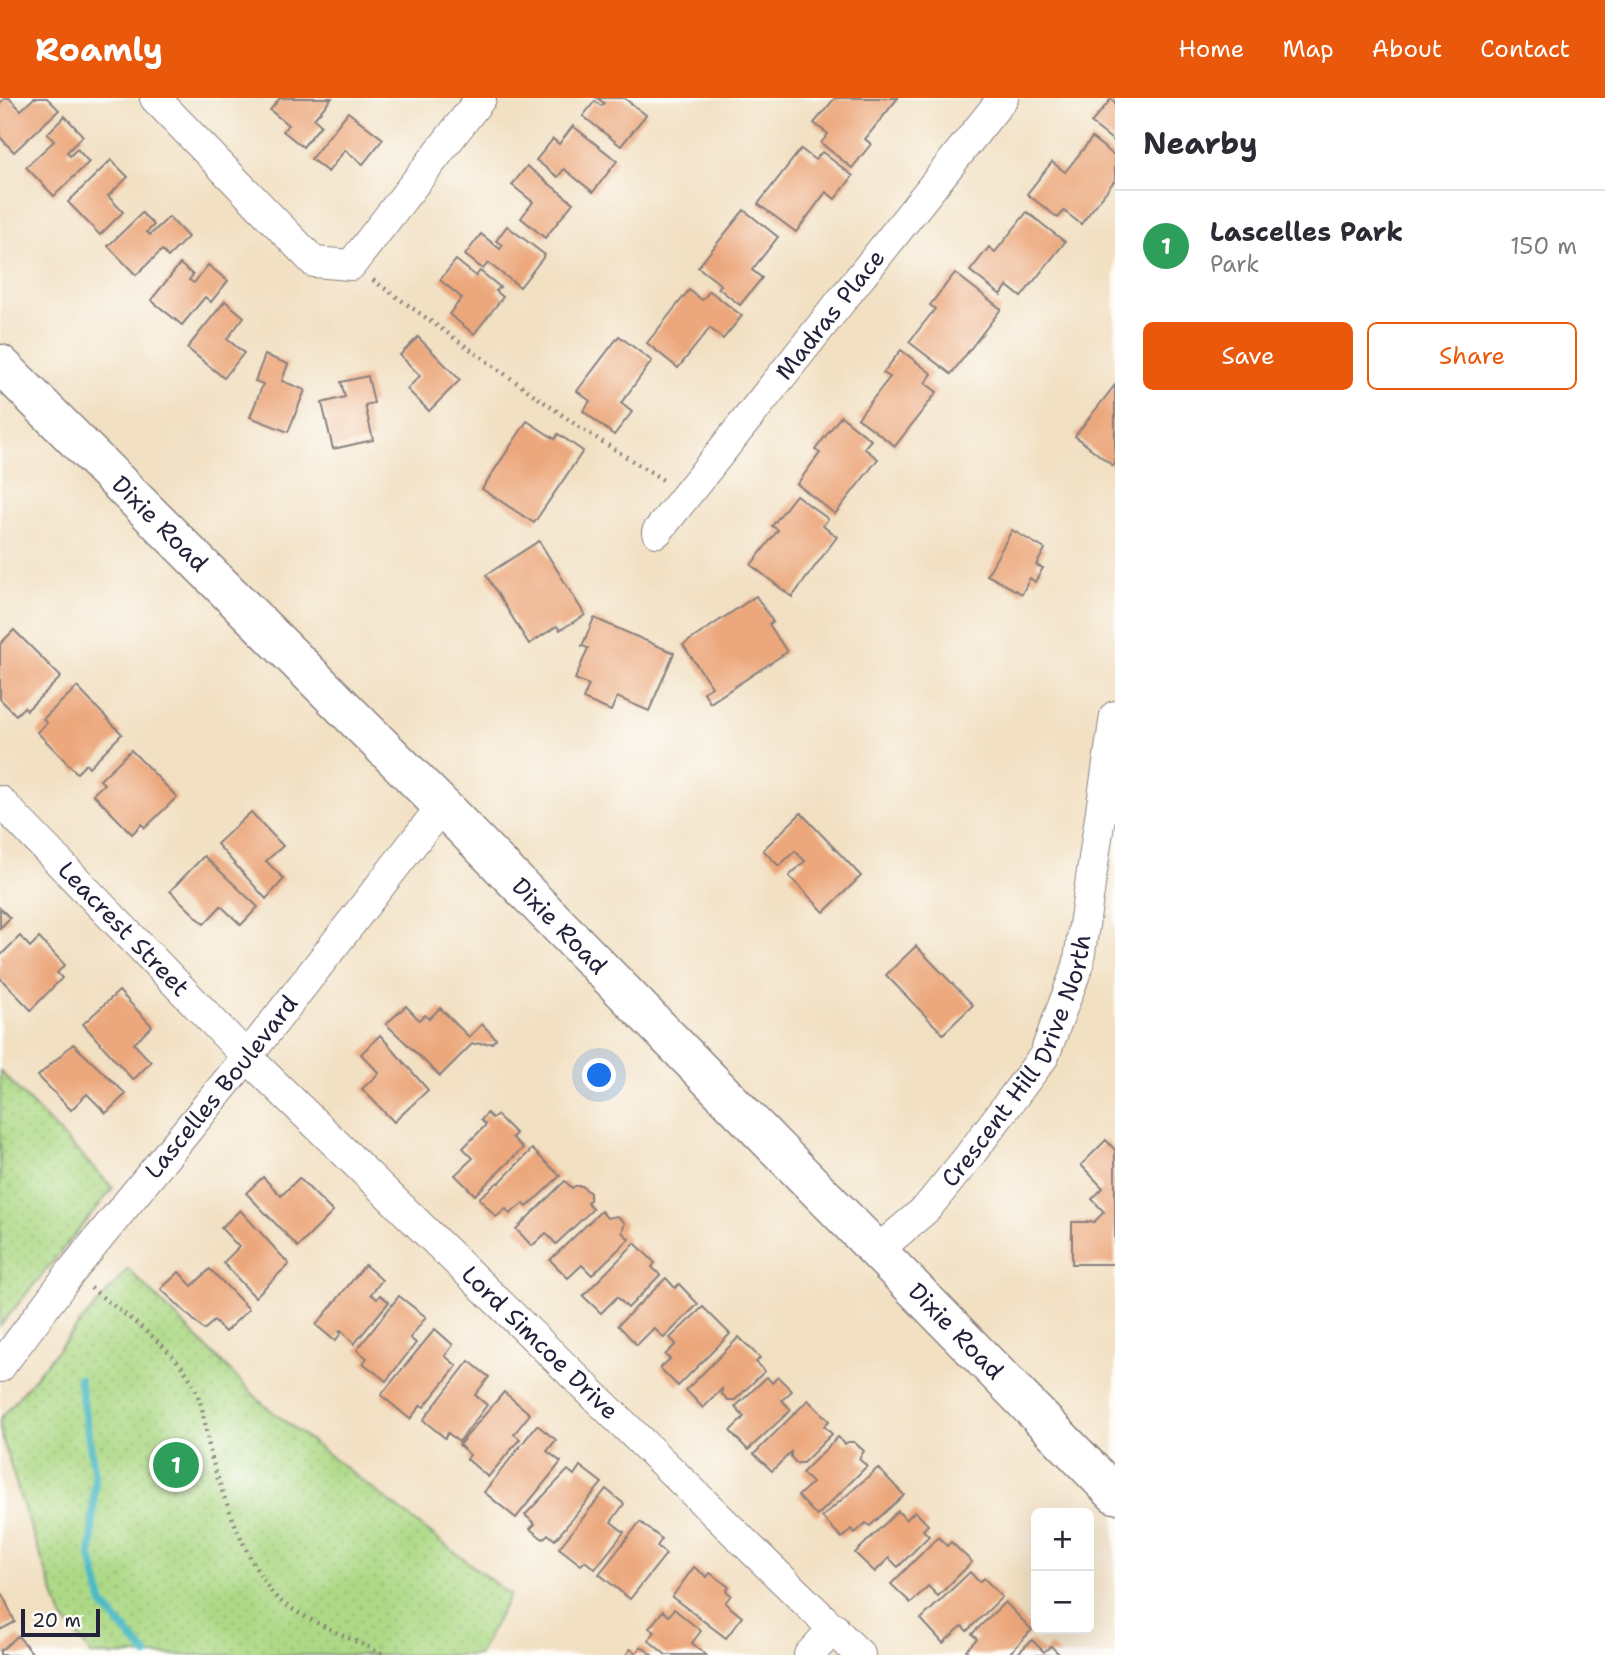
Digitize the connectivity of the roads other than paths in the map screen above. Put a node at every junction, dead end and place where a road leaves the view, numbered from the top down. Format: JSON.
{"nodes":[{"id":1,"x":155,"y":98,"type":"edge"},
{"id":2,"x":481,"y":98,"type":"edge"},
{"id":3,"x":1003,"y":98,"type":"edge"},
{"id":4,"x":0,"y":364,"type":"edge"},
{"id":5,"x":657,"y":532,"type":"dead end"},
{"id":6,"x":1115,"y":716,"type":"edge"},
{"id":7,"x":0,"y":801,"type":"edge"},
{"id":8,"x":442,"y":806,"type":"junction"},
{"id":9,"x":247,"y":1057,"type":"junction"},
{"id":10,"x":878,"y":1250,"type":"junction"},
{"id":11,"x":8,"y":1358,"type":"edge"},
{"id":12,"x":1115,"y":1494,"type":"edge"},
{"id":13,"x":834,"y":1628,"type":"junction"},
{"id":14,"x":809,"y":1655,"type":"edge"},
{"id":15,"x":860,"y":1655,"type":"edge"}],
"edges":[{"from":1,"to":2,"type":"street"},
{"from":3,"to":5,"type":"street","name":"Madras Place"},
{"from":4,"to":8,"type":"main road","name":"Dixie Road"},
{"from":6,"to":10,"type":"street","name":"Crescent Hill Drive North"},
{"from":7,"to":9,"type":"street","name":"Leacrest Street"},
{"from":8,"to":9,"type":"street","name":"Lascelles Boulevard"},
{"from":8,"to":10,"type":"main road","name":"Dixie Road"},
{"from":9,"to":11,"type":"street","name":"Lascelles Boulevard"},
{"from":9,"to":13,"type":"street","name":"Lord Simcoe Drive"},
{"from":10,"to":12,"type":"main road","name":"Dixie Road"},
{"from":13,"to":14,"type":"street"},
{"from":13,"to":15,"type":"street","name":"Lord Simcoe Drive"}]}
